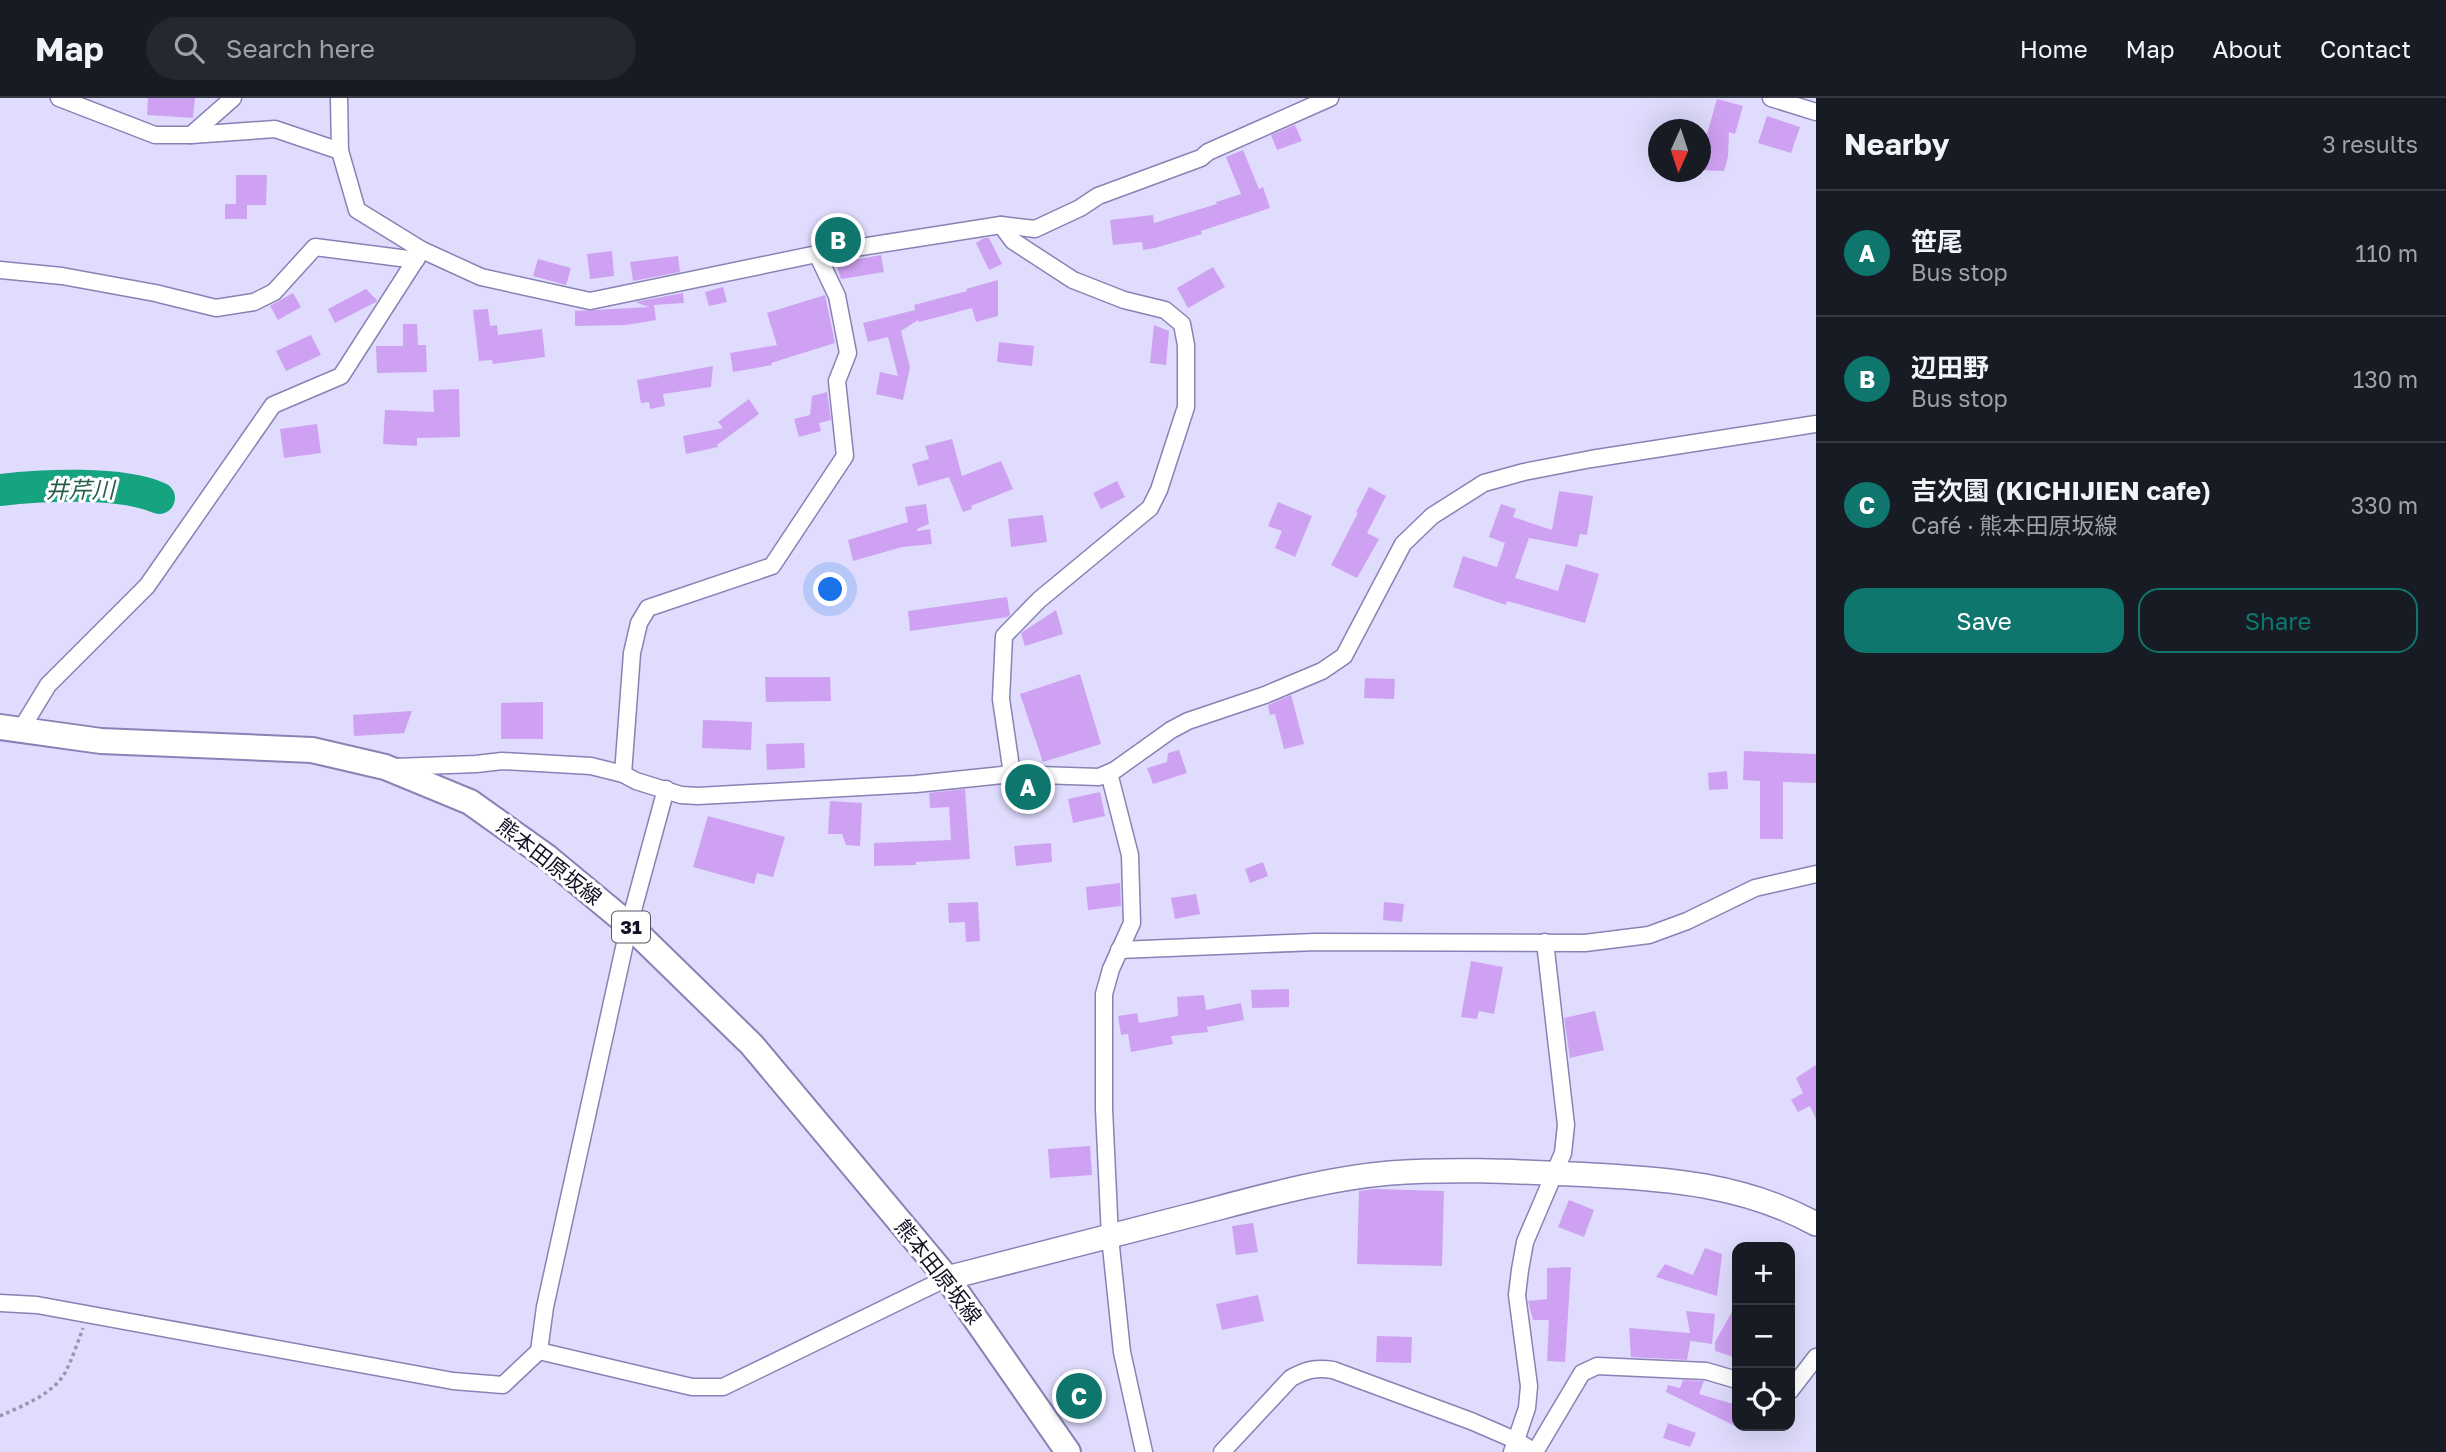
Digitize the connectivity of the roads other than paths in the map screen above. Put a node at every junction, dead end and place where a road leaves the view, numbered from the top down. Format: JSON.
{"nodes":[{"id":1,"x":59,"y":98,"type":"edge"},
{"id":2,"x":233,"y":98,"type":"edge"},
{"id":3,"x":339,"y":98,"type":"edge"},
{"id":4,"x":1330,"y":98,"type":"edge"},
{"id":5,"x":1771,"y":98,"type":"edge"},
{"id":6,"x":1816,"y":112,"type":"edge"},
{"id":7,"x":191,"y":135,"type":"junction"},
{"id":8,"x":341,"y":151,"type":"junction"},
{"id":9,"x":1001,"y":225,"type":"junction"},
{"id":10,"x":817,"y":254,"type":"junction"},
{"id":11,"x":419,"y":255,"type":"junction"},
{"id":12,"x":0,"y":270,"type":"edge"},
{"id":13,"x":1816,"y":424,"type":"edge"},
{"id":14,"x":10,"y":729,"type":"edge"},
{"id":15,"x":385,"y":767,"type":"junction"},
{"id":16,"x":1109,"y":773,"type":"junction"},
{"id":17,"x":623,"y":774,"type":"junction"},
{"id":18,"x":1012,"y":774,"type":"junction"},
{"id":19,"x":666,"y":789,"type":"junction"},
{"id":20,"x":1816,"y":874,"type":"edge"},
{"id":21,"x":629,"y":925,"type":"junction"},
{"id":22,"x":1545,"y":942,"type":"junction"},
{"id":23,"x":1119,"y":950,"type":"junction"},
{"id":24,"x":1556,"y":1173,"type":"junction"},
{"id":25,"x":1816,"y":1224,"type":"edge"},
{"id":26,"x":1110,"y":1237,"type":"junction"},
{"id":27,"x":947,"y":1278,"type":"junction"},
{"id":28,"x":0,"y":1303,"type":"edge"},
{"id":29,"x":539,"y":1351,"type":"junction"},
{"id":30,"x":1816,"y":1357,"type":"edge"},
{"id":31,"x":1732,"y":1379,"type":"edge"},
{"id":32,"x":1795,"y":1384,"type":"edge"},
{"id":33,"x":1513,"y":1446,"type":"edge"},
{"id":34,"x":1068,"y":1452,"type":"edge"},
{"id":35,"x":1143,"y":1452,"type":"edge"},
{"id":36,"x":1222,"y":1452,"type":"edge"},
{"id":37,"x":1535,"y":1452,"type":"edge"}],
"edges":[{"from":1,"to":7,"type":"street"},
{"from":2,"to":7,"type":"street"},
{"from":3,"to":8,"type":"street"},
{"from":4,"to":9,"type":"street"},
{"from":5,"to":6,"type":"street"},
{"from":7,"to":8,"type":"street"},
{"from":8,"to":11,"type":"street"},
{"from":9,"to":10,"type":"street"},
{"from":9,"to":18,"type":"street"},
{"from":10,"to":11,"type":"street"},
{"from":10,"to":17,"type":"street"},
{"from":11,"to":12,"type":"street"},
{"from":11,"to":14,"type":"street"},
{"from":13,"to":16,"type":"street"},
{"from":14,"to":15,"type":"main road","name":"熊本田原坂線","number":"31"},
{"from":15,"to":17,"type":"street"},
{"from":15,"to":21,"type":"main road","name":"熊本田原坂線","number":"31"},
{"from":16,"to":18,"type":"street"},
{"from":16,"to":23,"type":"street"},
{"from":17,"to":19,"type":"street"},
{"from":18,"to":19,"type":"street"},
{"from":19,"to":21,"type":"street"},
{"from":20,"to":22,"type":"street"},
{"from":21,"to":27,"type":"main road","name":"熊本田原坂線","number":"31"},
{"from":21,"to":29,"type":"street"},
{"from":22,"to":23,"type":"street"},
{"from":22,"to":24,"type":"street"},
{"from":23,"to":26,"type":"street"},
{"from":24,"to":25,"type":"street"},
{"from":24,"to":26,"type":"street"},
{"from":24,"to":33,"type":"street"},
{"from":26,"to":27,"type":"street"},
{"from":26,"to":35,"type":"street"},
{"from":27,"to":29,"type":"street"},
{"from":27,"to":34,"type":"main road","name":"熊本田原坂線","number":"31"},
{"from":28,"to":29,"type":"street"},
{"from":30,"to":32,"type":"street"},
{"from":31,"to":37,"type":"street"},
{"from":33,"to":36,"type":"street"},
{"from":33,"to":37,"type":"street"}]}
